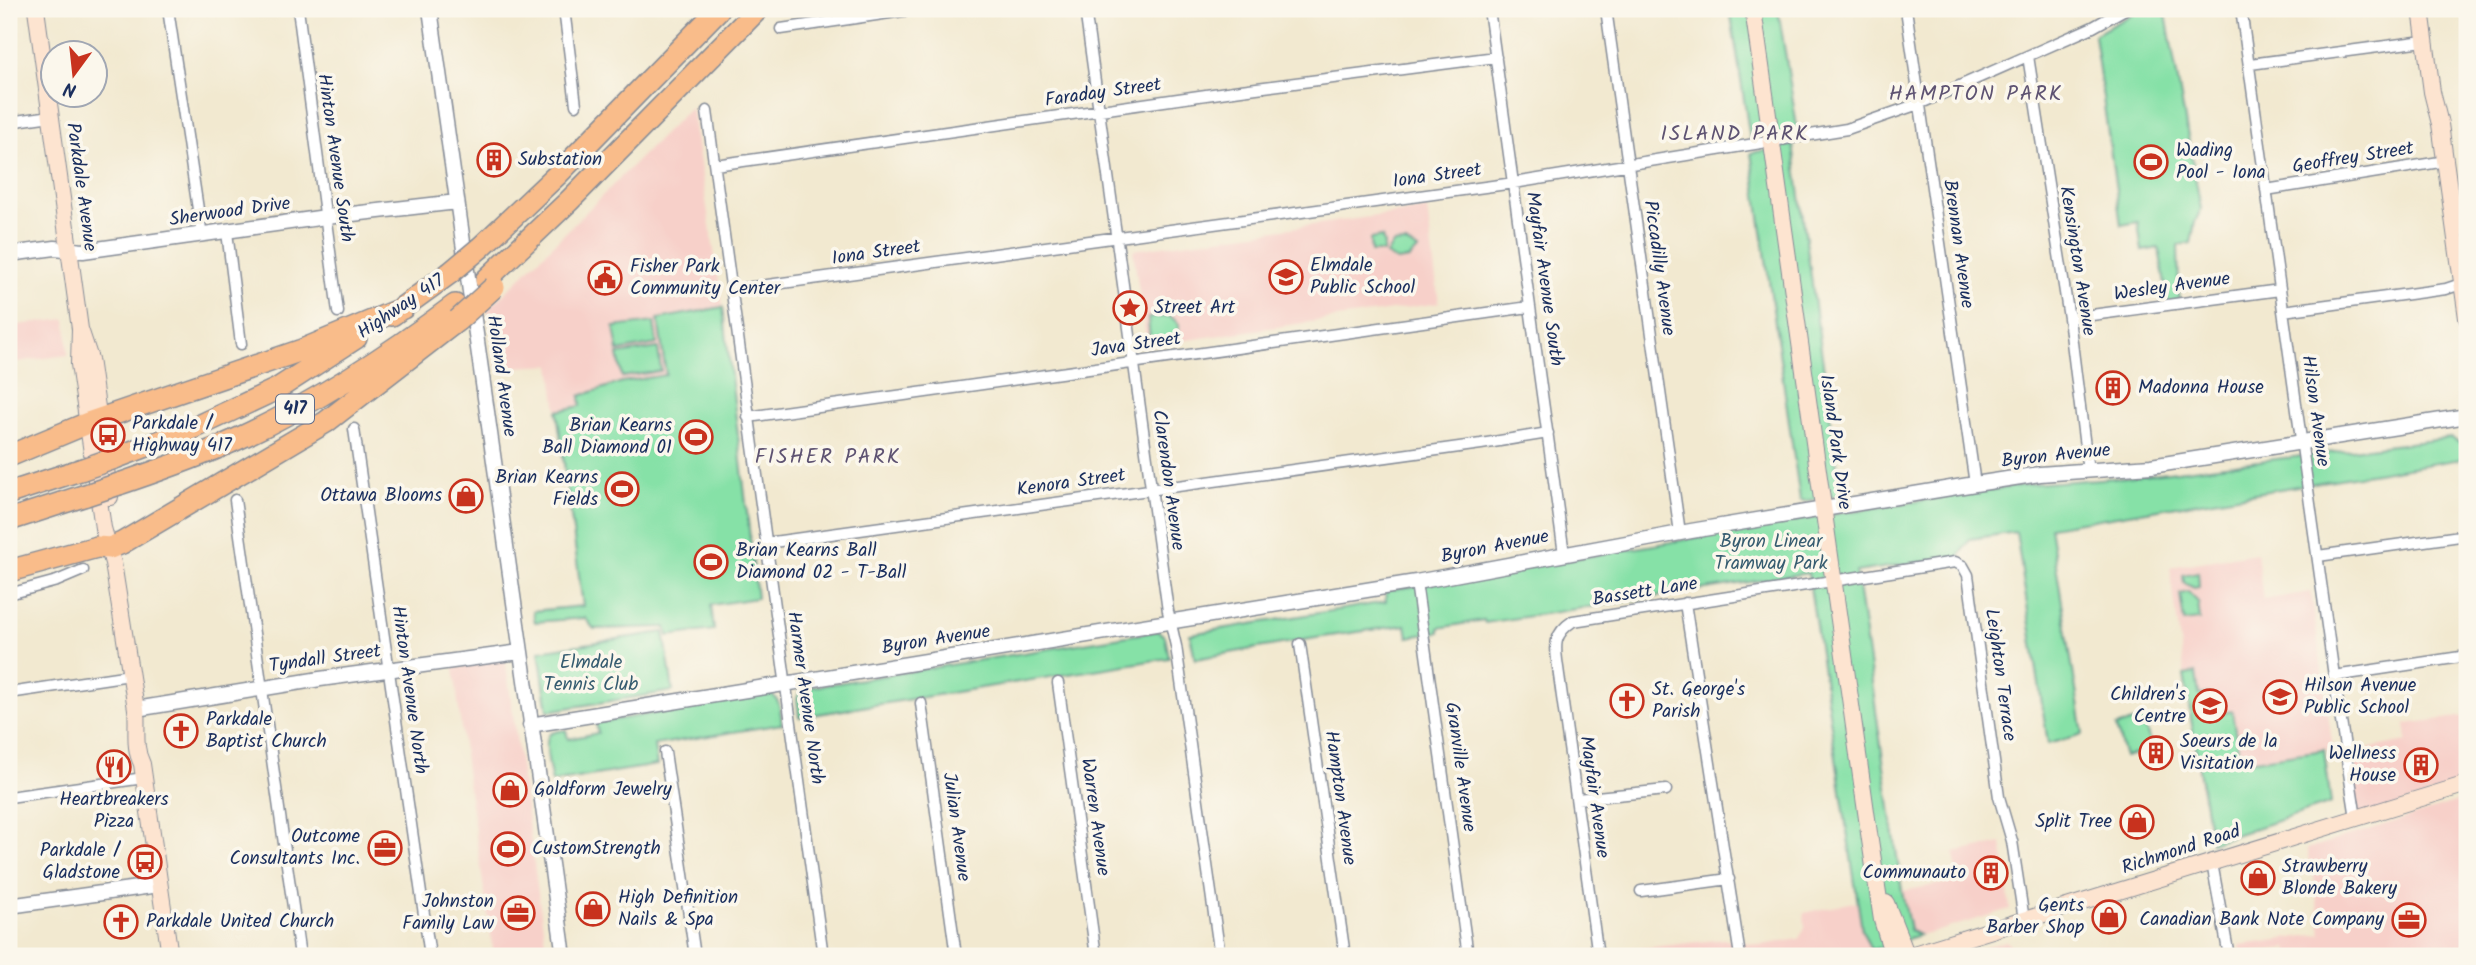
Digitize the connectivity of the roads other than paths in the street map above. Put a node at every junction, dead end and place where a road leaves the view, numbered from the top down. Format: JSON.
{"nodes":[{"id":1,"x":36,"y":9,"type":"edge"},
{"id":2,"x":168,"y":9,"type":"edge"},
{"id":3,"x":298,"y":9,"type":"edge"},
{"id":4,"x":430,"y":9,"type":"edge"},
{"id":5,"x":564,"y":9,"type":"edge"},
{"id":6,"x":719,"y":9,"type":"edge"},
{"id":7,"x":758,"y":9,"type":"edge"},
{"id":8,"x":917,"y":9,"type":"edge"},
{"id":9,"x":1084,"y":9,"type":"edge"},
{"id":10,"x":1489,"y":9,"type":"edge"},
{"id":11,"x":1606,"y":9,"type":"edge"},
{"id":12,"x":1753,"y":9,"type":"edge"},
{"id":13,"x":1906,"y":9,"type":"edge"},
{"id":14,"x":2125,"y":9,"type":"edge"},
{"id":15,"x":2241,"y":9,"type":"edge"},
{"id":16,"x":2421,"y":9,"type":"edge"},
{"id":17,"x":781,"y":29,"type":"dead end"},
{"id":18,"x":2424,"y":41,"type":"junction"},
{"id":19,"x":2028,"y":56,"type":"junction"},
{"id":20,"x":1496,"y":57,"type":"junction"},
{"id":21,"x":2249,"y":64,"type":"junction"},
{"id":22,"x":1921,"y":103,"type":"junction"},
{"id":23,"x":576,"y":105,"type":"dead end"},
{"id":24,"x":707,"y":111,"type":"dead end"},
{"id":25,"x":1099,"y":111,"type":"junction"},
{"id":26,"x":51,"y":116,"type":"junction"},
{"id":27,"x":9,"y":122,"type":"edge"},
{"id":28,"x":1772,"y":141,"type":"junction"},
{"id":29,"x":2446,"y":161,"type":"junction"},
{"id":30,"x":715,"y":165,"type":"junction"},
{"id":31,"x":1627,"y":165,"type":"junction"},
{"id":32,"x":1514,"y":183,"type":"junction"},
{"id":33,"x":2266,"y":190,"type":"junction"},
{"id":34,"x":457,"y":202,"type":"junction"},
{"id":35,"x":326,"y":217,"type":"junction"},
{"id":36,"x":227,"y":232,"type":"junction"},
{"id":37,"x":202,"y":236,"type":"junction"},
{"id":38,"x":1116,"y":238,"type":"junction"},
{"id":39,"x":68,"y":249,"type":"junction"},
{"id":40,"x":9,"y":254,"type":"edge"},
{"id":41,"x":2465,"y":283,"type":"edge"},
{"id":42,"x":731,"y":290,"type":"junction"},
{"id":43,"x":2280,"y":290,"type":"junction"},
{"id":44,"x":1529,"y":307,"type":"junction"},
{"id":45,"x":403,"y":308,"type":"junction"},
{"id":46,"x":2283,"y":311,"type":"junction"},
{"id":47,"x":338,"y":312,"type":"dead end"},
{"id":48,"x":456,"y":312,"type":"junction"},
{"id":49,"x":2069,"y":318,"type":"junction"},
{"id":50,"x":2467,"y":318,"type":"edge"},
{"id":51,"x":241,"y":344,"type":"dead end"},
{"id":52,"x":1134,"y":363,"type":"junction"},
{"id":53,"x":2467,"y":416,"type":"edge"},
{"id":54,"x":748,"y":417,"type":"junction"},
{"id":55,"x":94,"y":421,"type":"junction"},
{"id":56,"x":354,"y":429,"type":"dead end"},
{"id":57,"x":1548,"y":433,"type":"junction"},
{"id":58,"x":2302,"y":442,"type":"junction"},
{"id":59,"x":9,"y":456,"type":"edge"},
{"id":60,"x":2088,"y":471,"type":"junction"},
{"id":61,"x":1975,"y":484,"type":"junction"},
{"id":62,"x":1152,"y":490,"type":"junction"},
{"id":63,"x":9,"y":493,"type":"edge"},
{"id":64,"x":235,"y":500,"type":"dead end"},
{"id":65,"x":1824,"y":509,"type":"junction"},
{"id":66,"x":9,"y":520,"type":"edge"},
{"id":67,"x":1680,"y":533,"type":"junction"},
{"id":68,"x":2467,"y":535,"type":"edge"},
{"id":69,"x":766,"y":542,"type":"junction"},
{"id":70,"x":110,"y":548,"type":"junction"},
{"id":71,"x":1564,"y":554,"type":"junction"},
{"id":72,"x":2318,"y":556,"type":"junction"},
{"id":73,"x":83,"y":570,"type":"dead end"},
{"id":74,"x":9,"y":571,"type":"edge"},
{"id":75,"x":1834,"y":580,"type":"junction"},
{"id":76,"x":1416,"y":582,"type":"junction"},
{"id":77,"x":9,"y":594,"type":"edge"},
{"id":78,"x":1685,"y":603,"type":"junction"},
{"id":79,"x":1171,"y":621,"type":"junction"},
{"id":80,"x":1556,"y":642,"type":"joint"},
{"id":81,"x":1300,"y":644,"type":"dead end"},
{"id":82,"x":520,"y":652,"type":"junction"},
{"id":83,"x":2467,"y":656,"type":"edge"},
{"id":84,"x":388,"y":669,"type":"junction"},
{"id":85,"x":130,"y":675,"type":"junction"},
{"id":86,"x":2334,"y":676,"type":"junction"},
{"id":87,"x":1058,"y":683,"type":"dead end"},
{"id":88,"x":786,"y":684,"type":"junction"},
{"id":89,"x":263,"y":688,"type":"junction"},
{"id":90,"x":9,"y":693,"type":"edge"},
{"id":91,"x":920,"y":703,"type":"dead end"},
{"id":92,"x":136,"y":713,"type":"junction"},
{"id":93,"x":530,"y":725,"type":"junction"},
{"id":94,"x":665,"y":752,"type":"dead end"},
{"id":95,"x":143,"y":771,"type":"junction"},
{"id":96,"x":2467,"y":784,"type":"edge"},
{"id":97,"x":1666,"y":790,"type":"dead end"},
{"id":98,"x":9,"y":797,"type":"edge"},
{"id":99,"x":1577,"y":799,"type":"junction"},
{"id":100,"x":2356,"y":818,"type":"junction"},
{"id":101,"x":2212,"y":863,"type":"junction"},
{"id":102,"x":1729,"y":879,"type":"junction"},
{"id":103,"x":1877,"y":881,"type":"junction"},
{"id":104,"x":159,"y":885,"type":"junction"},
{"id":105,"x":1641,"y":891,"type":"dead end"},
{"id":106,"x":9,"y":906,"type":"edge"},
{"id":107,"x":2024,"y":920,"type":"junction"},
{"id":108,"x":170,"y":956,"type":"edge"},
{"id":109,"x":300,"y":956,"type":"edge"},
{"id":110,"x":430,"y":956,"type":"edge"},
{"id":111,"x":564,"y":956,"type":"edge"},
{"id":112,"x":695,"y":956,"type":"edge"},
{"id":113,"x":823,"y":956,"type":"edge"},
{"id":114,"x":956,"y":956,"type":"edge"},
{"id":115,"x":1096,"y":956,"type":"edge"},
{"id":116,"x":1220,"y":956,"type":"edge"},
{"id":117,"x":1345,"y":956,"type":"edge"},
{"id":118,"x":1468,"y":956,"type":"edge"},
{"id":119,"x":1598,"y":956,"type":"edge"},
{"id":120,"x":1740,"y":956,"type":"edge"},
{"id":121,"x":1893,"y":956,"type":"edge"},
{"id":122,"x":1907,"y":956,"type":"edge"},
{"id":123,"x":2229,"y":956,"type":"edge"}],
"edges":[{"from":1,"to":26,"type":"main road","name":"Parkdale Avenue"},
{"from":2,"to":37,"type":"street"},
{"from":3,"to":35,"type":"street","name":"Hinton Avenue South"},
{"from":4,"to":34,"type":"street","name":"Holland Avenue"},
{"from":5,"to":23,"type":"street"},
{"from":6,"to":45,"type":"highway","name":"Highway 417","number":"417","bridge":true},
{"from":7,"to":48,"type":"highway","number":"417"},
{"from":8,"to":17,"type":"street"},
{"from":9,"to":25,"type":"street","name":"Clarendon Avenue"},
{"from":10,"to":20,"type":"street","name":"Mayfair Avenue South"},
{"from":11,"to":31,"type":"street","name":"Piccadilly Avenue"},
{"from":12,"to":28,"type":"main road","name":"Island Park Drive"},
{"from":13,"to":22,"type":"street","name":"Brennan Avenue"},
{"from":14,"to":19,"type":"street","name":"Iona Street"},
{"from":15,"to":21,"type":"street","name":"Hilson Avenue"},
{"from":16,"to":18,"type":"main road"},
{"from":18,"to":21,"type":"street"},
{"from":18,"to":29,"type":"main road"},
{"from":19,"to":22,"type":"street","name":"Iona Street"},
{"from":19,"to":49,"type":"street","name":"Kensington Avenue"},
{"from":20,"to":25,"type":"street","name":"Faraday Street"},
{"from":20,"to":32,"type":"street","name":"Mayfair Avenue South"},
{"from":21,"to":33,"type":"street","name":"Hilson Avenue"},
{"from":22,"to":28,"type":"street","name":"Iona Street"},
{"from":22,"to":61,"type":"street","name":"Brennan Avenue"},
{"from":24,"to":30,"type":"street","name":"Harmer Avenue North"},
{"from":25,"to":30,"type":"street","name":"Faraday Street"},
{"from":25,"to":38,"type":"street","name":"Clarendon Avenue"},
{"from":26,"to":27,"type":"street"},
{"from":26,"to":39,"type":"main road","name":"Parkdale Avenue"},
{"from":28,"to":31,"type":"street","name":"Iona Street"},
{"from":28,"to":65,"type":"main road","name":"Island Park Drive"},
{"from":29,"to":33,"type":"street","name":"Geoffrey Street"},
{"from":29,"to":41,"type":"main road"},
{"from":30,"to":42,"type":"street","name":"Harmer Avenue North"},
{"from":31,"to":32,"type":"street","name":"Iona Street"},
{"from":31,"to":67,"type":"street","name":"Piccadilly Avenue"},
{"from":32,"to":38,"type":"street","name":"Iona Street"},
{"from":32,"to":44,"type":"street","name":"Mayfair Avenue South"},
{"from":33,"to":43,"type":"street","name":"Hilson Avenue"},
{"from":34,"to":35,"type":"street","name":"Sherwood Drive"},
{"from":34,"to":82,"type":"street","name":"Holland Avenue"},
{"from":35,"to":36,"type":"street","name":"Sherwood Drive"},
{"from":35,"to":47,"type":"street","name":"Hinton Avenue South"},
{"from":36,"to":37,"type":"street","name":"Sherwood Drive"},
{"from":36,"to":51,"type":"street"},
{"from":37,"to":39,"type":"street","name":"Sherwood Drive"},
{"from":38,"to":42,"type":"street","name":"Iona Street"},
{"from":38,"to":52,"type":"street","name":"Clarendon Avenue"},
{"from":39,"to":40,"type":"street","name":"Sherwood Drive"},
{"from":39,"to":55,"type":"main road","name":"Parkdale Avenue"},
{"from":41,"to":46,"type":"street"},
{"from":41,"to":50,"type":"main road"},
{"from":42,"to":54,"type":"street","name":"Harmer Avenue North"},
{"from":43,"to":46,"type":"street","name":"Hilson Avenue"},
{"from":43,"to":49,"type":"street","name":"Wesley Avenue"},
{"from":44,"to":52,"type":"street","name":"Java Street"},
{"from":44,"to":57,"type":"street","name":"Mayfair Avenue South"},
{"from":45,"to":55,"type":"highway"},
{"from":45,"to":63,"type":"highway","name":"Highway 417","number":"417","bridge":true},
{"from":46,"to":58,"type":"street","name":"Hilson Avenue"},
{"from":48,"to":66,"type":"highway","number":"417","bridge":true},
{"from":48,"to":70,"type":"highway"},
{"from":49,"to":60,"type":"street","name":"Kensington Avenue"},
{"from":52,"to":54,"type":"street","name":"Java Street"},
{"from":52,"to":62,"type":"street","name":"Clarendon Avenue"},
{"from":53,"to":58,"type":"street","name":"Byron Avenue"},
{"from":54,"to":69,"type":"street","name":"Harmer Avenue North"},
{"from":55,"to":59,"type":"highway"},
{"from":55,"to":70,"type":"main road","name":"Parkdale Avenue"},
{"from":56,"to":84,"type":"street","name":"Hinton Avenue North"},
{"from":57,"to":62,"type":"street","name":"Kenora Street"},
{"from":57,"to":71,"type":"street","name":"Mayfair Avenue South"},
{"from":58,"to":60,"type":"street","name":"Byron Avenue"},
{"from":58,"to":72,"type":"street","name":"Hilson Avenue"},
{"from":60,"to":61,"type":"street","name":"Byron Avenue"},
{"from":61,"to":65,"type":"street","name":"Byron Avenue"},
{"from":62,"to":69,"type":"street","name":"Kenora Street"},
{"from":62,"to":79,"type":"street","name":"Clarendon Avenue"},
{"from":64,"to":89,"type":"street"},
{"from":65,"to":67,"type":"street","name":"Byron Avenue"},
{"from":65,"to":75,"type":"main road","name":"Island Park Drive"},
{"from":67,"to":71,"type":"street","name":"Byron Avenue"},
{"from":68,"to":72,"type":"street"},
{"from":69,"to":88,"type":"street","name":"Harmer Avenue North"},
{"from":70,"to":74,"type":"highway"},
{"from":70,"to":85,"type":"main road","name":"Parkdale Avenue"},
{"from":71,"to":76,"type":"street","name":"Byron Avenue"},
{"from":72,"to":86,"type":"street","name":"Hilson Avenue"},
{"from":73,"to":77,"type":"street"},
{"from":75,"to":78,"type":"street","name":"Bassett Lane"},
{"from":75,"to":103,"type":"main road","name":"Island Park Drive"},
{"from":75,"to":107,"type":"street","name":"Leighton Terrace"},
{"from":76,"to":79,"type":"street","name":"Byron Avenue"},
{"from":76,"to":118,"type":"street","name":"Granville Avenue"},
{"from":78,"to":80,"type":"street","name":"Bassett Lane"},
{"from":78,"to":102,"type":"street"},
{"from":79,"to":88,"type":"street","name":"Byron Avenue"},
{"from":79,"to":116,"type":"street","name":"Clarendon Avenue"},
{"from":80,"to":99,"type":"street","name":"Mayfair Avenue"},
{"from":81,"to":117,"type":"street","name":"Hampton Avenue"},
{"from":82,"to":84,"type":"street","name":"Tyndall Street"},
{"from":82,"to":93,"type":"street","name":"Holland Avenue"},
{"from":83,"to":86,"type":"street"},
{"from":84,"to":89,"type":"street","name":"Tyndall Street"},
{"from":84,"to":110,"type":"street","name":"Hinton Avenue North"},
{"from":85,"to":90,"type":"street"},
{"from":85,"to":92,"type":"main road","name":"Parkdale Avenue"},
{"from":86,"to":100,"type":"street","name":"Hilson Avenue"},
{"from":87,"to":115,"type":"street","name":"Warren Avenue"},
{"from":88,"to":93,"type":"street","name":"Byron Avenue"},
{"from":88,"to":113,"type":"street","name":"Harmer Avenue North"},
{"from":89,"to":92,"type":"street","name":"Tyndall Street"},
{"from":89,"to":109,"type":"street"},
{"from":91,"to":114,"type":"street","name":"Julian Avenue"},
{"from":92,"to":95,"type":"main road","name":"Parkdale Avenue"},
{"from":93,"to":111,"type":"street","name":"Holland Avenue"},
{"from":94,"to":112,"type":"street"},
{"from":95,"to":98,"type":"street"},
{"from":95,"to":104,"type":"main road","name":"Parkdale Avenue"},
{"from":96,"to":100,"type":"main road","name":"Richmond Road"},
{"from":97,"to":99,"type":"street"},
{"from":99,"to":119,"type":"street","name":"Mayfair Avenue"},
{"from":100,"to":101,"type":"main road","name":"Richmond Road"},
{"from":101,"to":107,"type":"main road","name":"Richmond Road"},
{"from":101,"to":123,"type":"street"},
{"from":102,"to":105,"type":"street"},
{"from":102,"to":120,"type":"street"},
{"from":103,"to":121,"type":"main road","name":"Island Park Drive"},
{"from":103,"to":122,"type":"main road","name":"Island Park Drive"},
{"from":104,"to":106,"type":"street"},
{"from":104,"to":108,"type":"main road","name":"Parkdale Avenue"},
{"from":107,"to":122,"type":"main road","name":"Richmond Road"}]}
